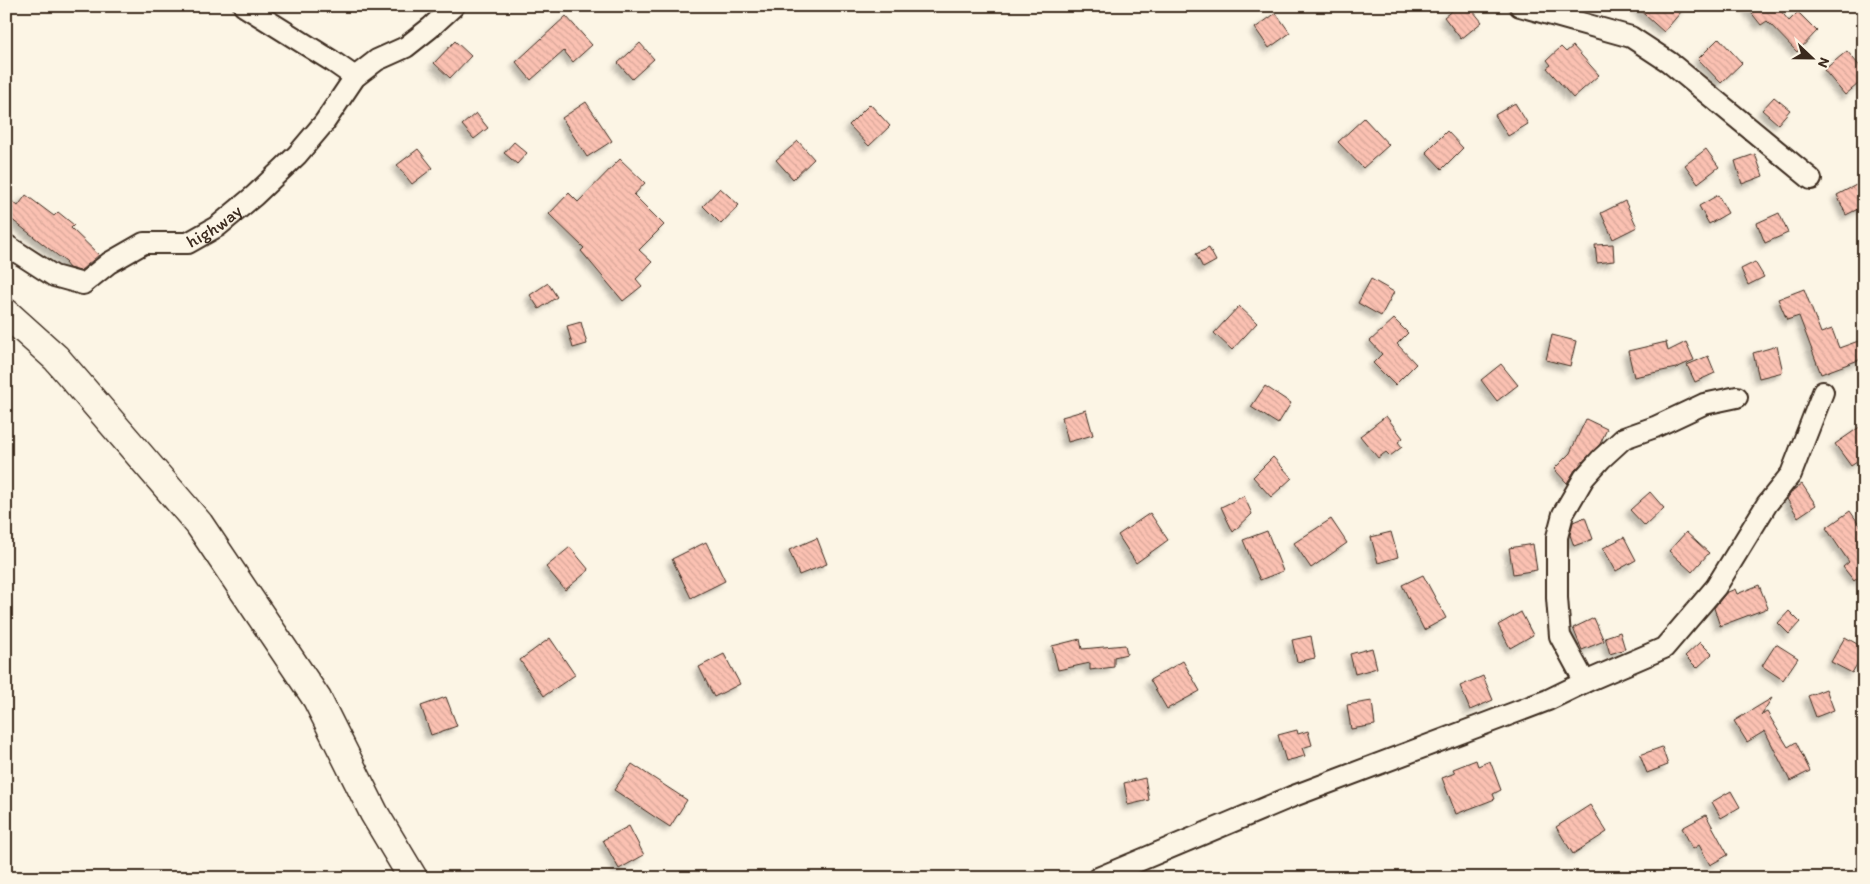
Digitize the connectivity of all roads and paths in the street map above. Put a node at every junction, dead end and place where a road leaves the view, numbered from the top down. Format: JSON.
{"nodes":[{"id":1,"x":244,"y":6,"type":"edge"},
{"id":2,"x":454,"y":6,"type":"edge"},
{"id":3,"x":1520,"y":6,"type":"edge"},
{"id":4,"x":354,"y":77,"type":"junction"},
{"id":5,"x":1811,"y":179,"type":"dead end"},
{"id":6,"x":6,"y":245,"type":"edge"},
{"id":7,"x":6,"y":312,"type":"edge"},
{"id":8,"x":1823,"y":392,"type":"dead end"},
{"id":9,"x":1738,"y":397,"type":"dead end"},
{"id":10,"x":1585,"y":682,"type":"junction"},
{"id":11,"x":414,"y":878,"type":"edge"},
{"id":12,"x":1098,"y":878,"type":"edge"}],
"edges":[{"from":1,"to":4,"type":"street"},
{"from":2,"to":4,"type":"street"},
{"from":3,"to":5,"type":"street"},
{"from":4,"to":6,"type":"street","name":"highway"},
{"from":7,"to":11,"type":"main road"},
{"from":8,"to":10,"type":"street"},
{"from":9,"to":10,"type":"street"},
{"from":10,"to":12,"type":"street"}]}
